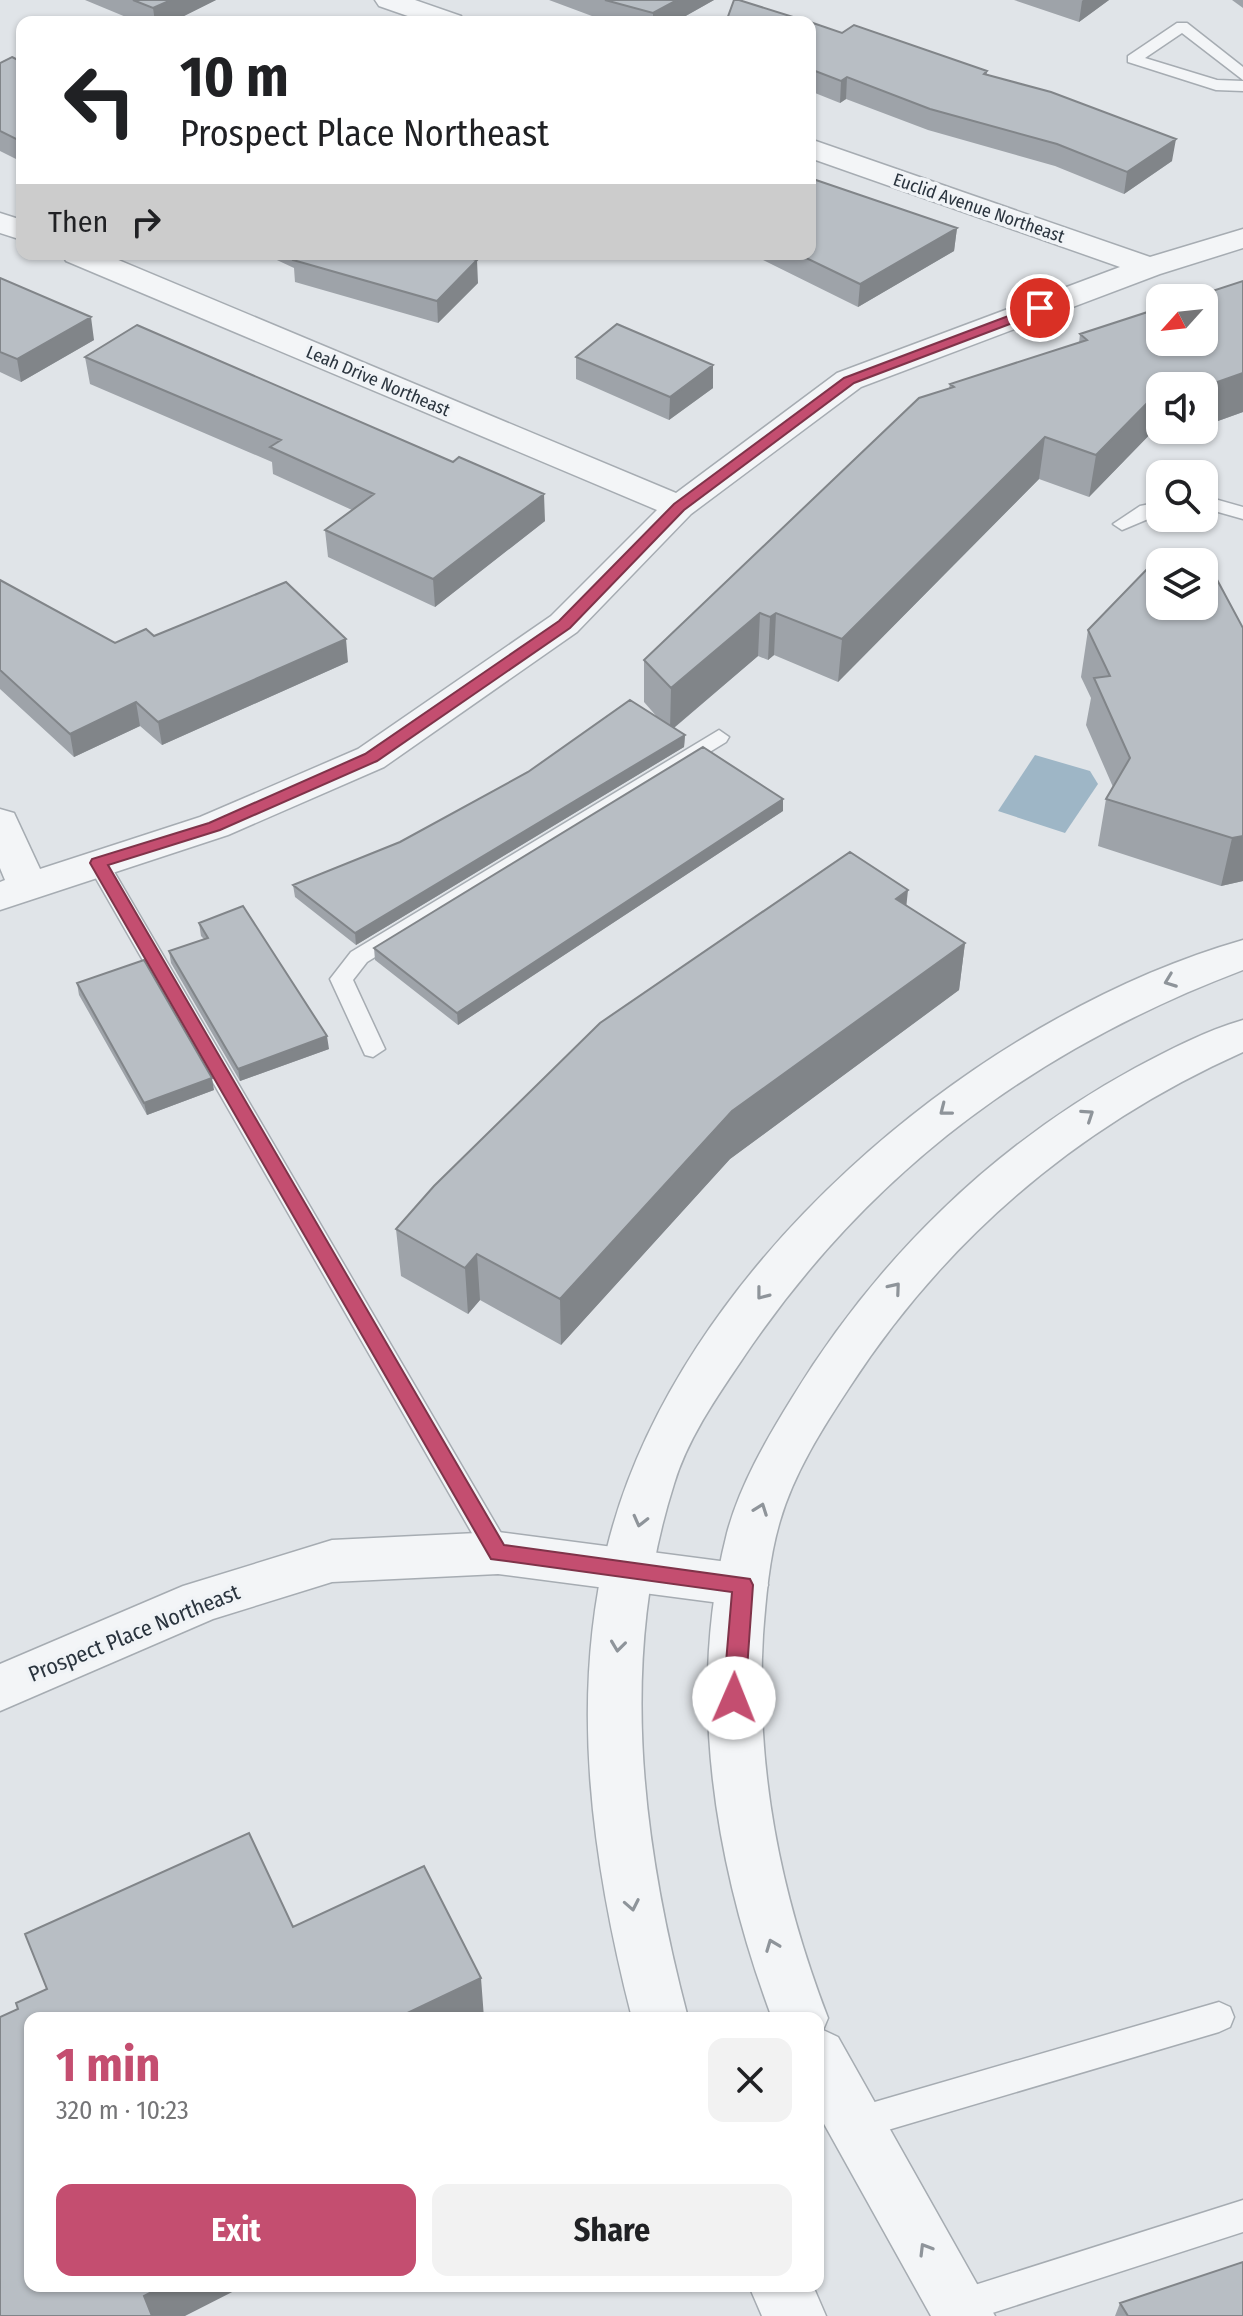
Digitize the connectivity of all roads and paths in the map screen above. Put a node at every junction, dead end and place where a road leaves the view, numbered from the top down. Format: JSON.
{"nodes":[{"id":1,"x":389,"y":0,"type":"edge"},
{"id":2,"x":434,"y":16,"type":"edge"},
{"id":3,"x":1243,"y":75,"type":"edge"},
{"id":4,"x":1243,"y":86,"type":"edge"},
{"id":5,"x":816,"y":150,"type":"edge"},
{"id":6,"x":1243,"y":238,"type":"edge"},
{"id":7,"x":91,"y":260,"type":"edge"},
{"id":8,"x":1149,"y":267,"type":"junction"},
{"id":9,"x":1218,"y":505,"type":"edge"},
{"id":10,"x":679,"y":507,"type":"junction"},
{"id":11,"x":1146,"y":511,"type":"edge"},
{"id":12,"x":1243,"y":511,"type":"edge"},
{"id":13,"x":1122,"y":524,"type":"dead end"},
{"id":14,"x":719,"y":737,"type":"dead end"},
{"id":15,"x":0,"y":822,"type":"edge"},
{"id":16,"x":98,"y":863,"type":"junction"},
{"id":17,"x":14,"y":891,"type":"edge"},
{"id":18,"x":1243,"y":954,"type":"edge"},
{"id":19,"x":1243,"y":1035,"type":"edge"},
{"id":20,"x":373,"y":1049,"type":"dead end"},
{"id":21,"x":498,"y":1553,"type":"junction"},
{"id":22,"x":628,"y":1569,"type":"junction"},
{"id":23,"x":743,"y":1585,"type":"junction"},
{"id":24,"x":0,"y":1688,"type":"edge"},
{"id":25,"x":658,"y":2012,"type":"edge"},
{"id":26,"x":798,"y":2012,"type":"edge"},
{"id":27,"x":1219,"y":2017,"type":"dead end"},
{"id":28,"x":824,"y":2067,"type":"edge"},
{"id":29,"x":854,"y":2124,"type":"junction"},
{"id":30,"x":1243,"y":2216,"type":"edge"},
{"id":31,"x":782,"y":2292,"type":"edge"},
{"id":32,"x":962,"y":2311,"type":"edge"},
{"id":33,"x":796,"y":2316,"type":"edge"}],
"edges":[{"from":1,"to":2,"type":"street"},
{"from":3,"to":4,"type":"lane"},
{"from":5,"to":8,"type":"street","name":"Euclid Avenue Northeast"},
{"from":6,"to":8,"type":"street"},
{"from":7,"to":10,"type":"street","name":"Leah Drive Northeast"},
{"from":8,"to":10,"type":"street"},
{"from":9,"to":12,"type":"lane"},
{"from":10,"to":16,"type":"street"},
{"from":11,"to":13,"type":"lane"},
{"from":14,"to":20,"type":"lane"},
{"from":15,"to":17,"type":"street"},
{"from":16,"to":17,"type":"street"},
{"from":16,"to":21,"type":"lane"},
{"from":18,"to":22,"type":"street","one_way":true},
{"from":23,"to":19,"type":"street","one_way":true},
{"from":21,"to":22,"type":"street","name":"Prospect Place Northeast"},
{"from":21,"to":24,"type":"street","name":"Prospect Place Northeast"},
{"from":22,"to":23,"type":"street","name":"Prospect Place Northeast"},
{"from":22,"to":25,"type":"street","one_way":true},
{"from":26,"to":23,"type":"street","one_way":true},
{"from":27,"to":29,"type":"lane"},
{"from":28,"to":29,"type":"street"},
{"from":32,"to":29,"type":"street","one_way":true},
{"from":30,"to":32,"type":"lane"},
{"from":31,"to":33,"type":"street"}]}
